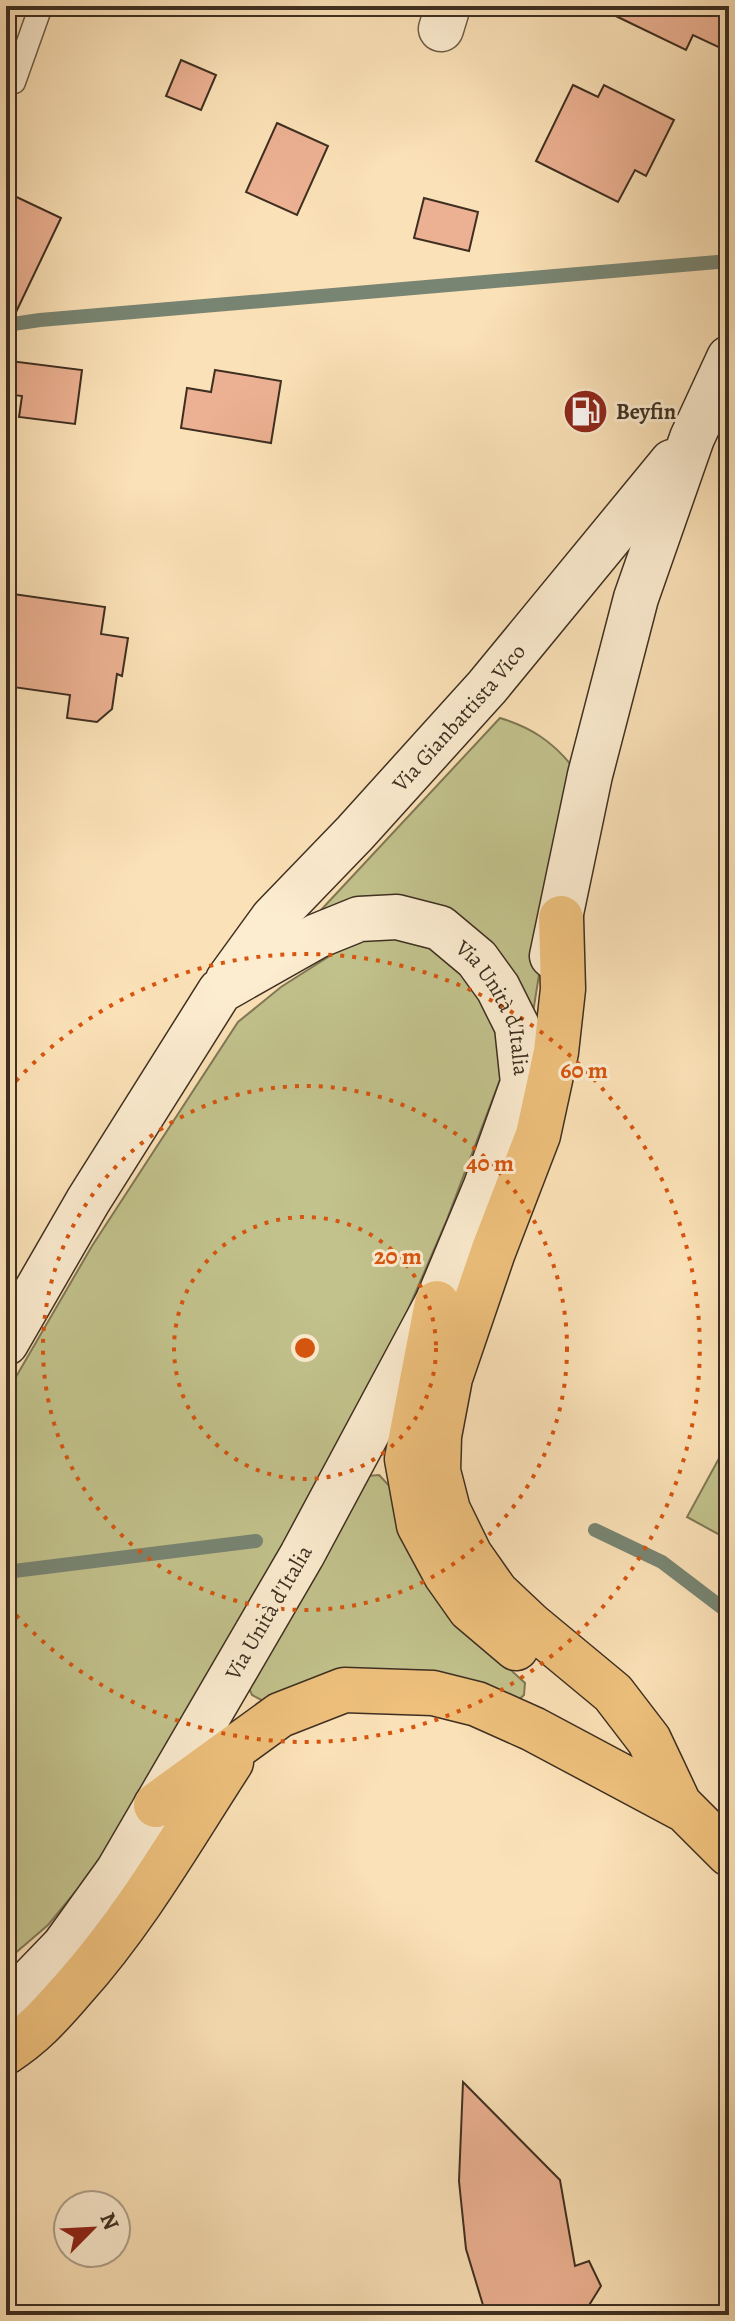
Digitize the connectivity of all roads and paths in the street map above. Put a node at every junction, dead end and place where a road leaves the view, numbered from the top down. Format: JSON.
{"nodes":[{"id":1,"x":41,"y":6,"type":"edge"},
{"id":2,"x":14,"y":82,"type":"dead end"},
{"id":3,"x":729,"y":358,"type":"edge"},
{"id":4,"x":692,"y":438,"type":"junction"},
{"id":5,"x":561,"y":918,"type":"junction"},
{"id":6,"x":220,"y":991,"type":"junction"},
{"id":7,"x":523,"y":1083,"type":"junction"},
{"id":8,"x":437,"y":1303,"type":"junction"},
{"id":9,"x":6,"y":1343,"type":"edge"},
{"id":10,"x":246,"y":1738,"type":"junction"},
{"id":11,"x":156,"y":1805,"type":"junction"},
{"id":12,"x":681,"y":1808,"type":"junction"},
{"id":13,"x":729,"y":1854,"type":"edge"},
{"id":14,"x":9,"y":2003,"type":"edge"},
{"id":15,"x":6,"y":2052,"type":"edge"}],
"edges":[{"from":1,"to":2,"type":"lane"},
{"from":3,"to":4,"type":"main road","name":"Via Gianbattista Vico"},
{"from":4,"to":5,"type":"main road","name":"Via Gianbattista Vico"},
{"from":4,"to":6,"type":"main road","name":"Via Gianbattista Vico"},
{"from":5,"to":7,"type":"main road","name":"Via Gianbattista Vico"},
{"from":5,"to":12,"type":"highway"},
{"from":6,"to":7,"type":"main road","name":"Via Unità d'Italia"},
{"from":6,"to":9,"type":"main road","name":"Via Unità d'Italia"},
{"from":7,"to":8,"type":"main road","name":"Via Unità d'Italia"},
{"from":8,"to":11,"type":"main road","name":"Via Unità d'Italia"},
{"from":8,"to":12,"type":"highway"},
{"from":10,"to":11,"type":"highway"},
{"from":10,"to":12,"type":"highway"},
{"from":10,"to":15,"type":"highway"},
{"from":11,"to":14,"type":"main road","name":"Via Unità d'Italia"},
{"from":12,"to":13,"type":"highway"}]}
